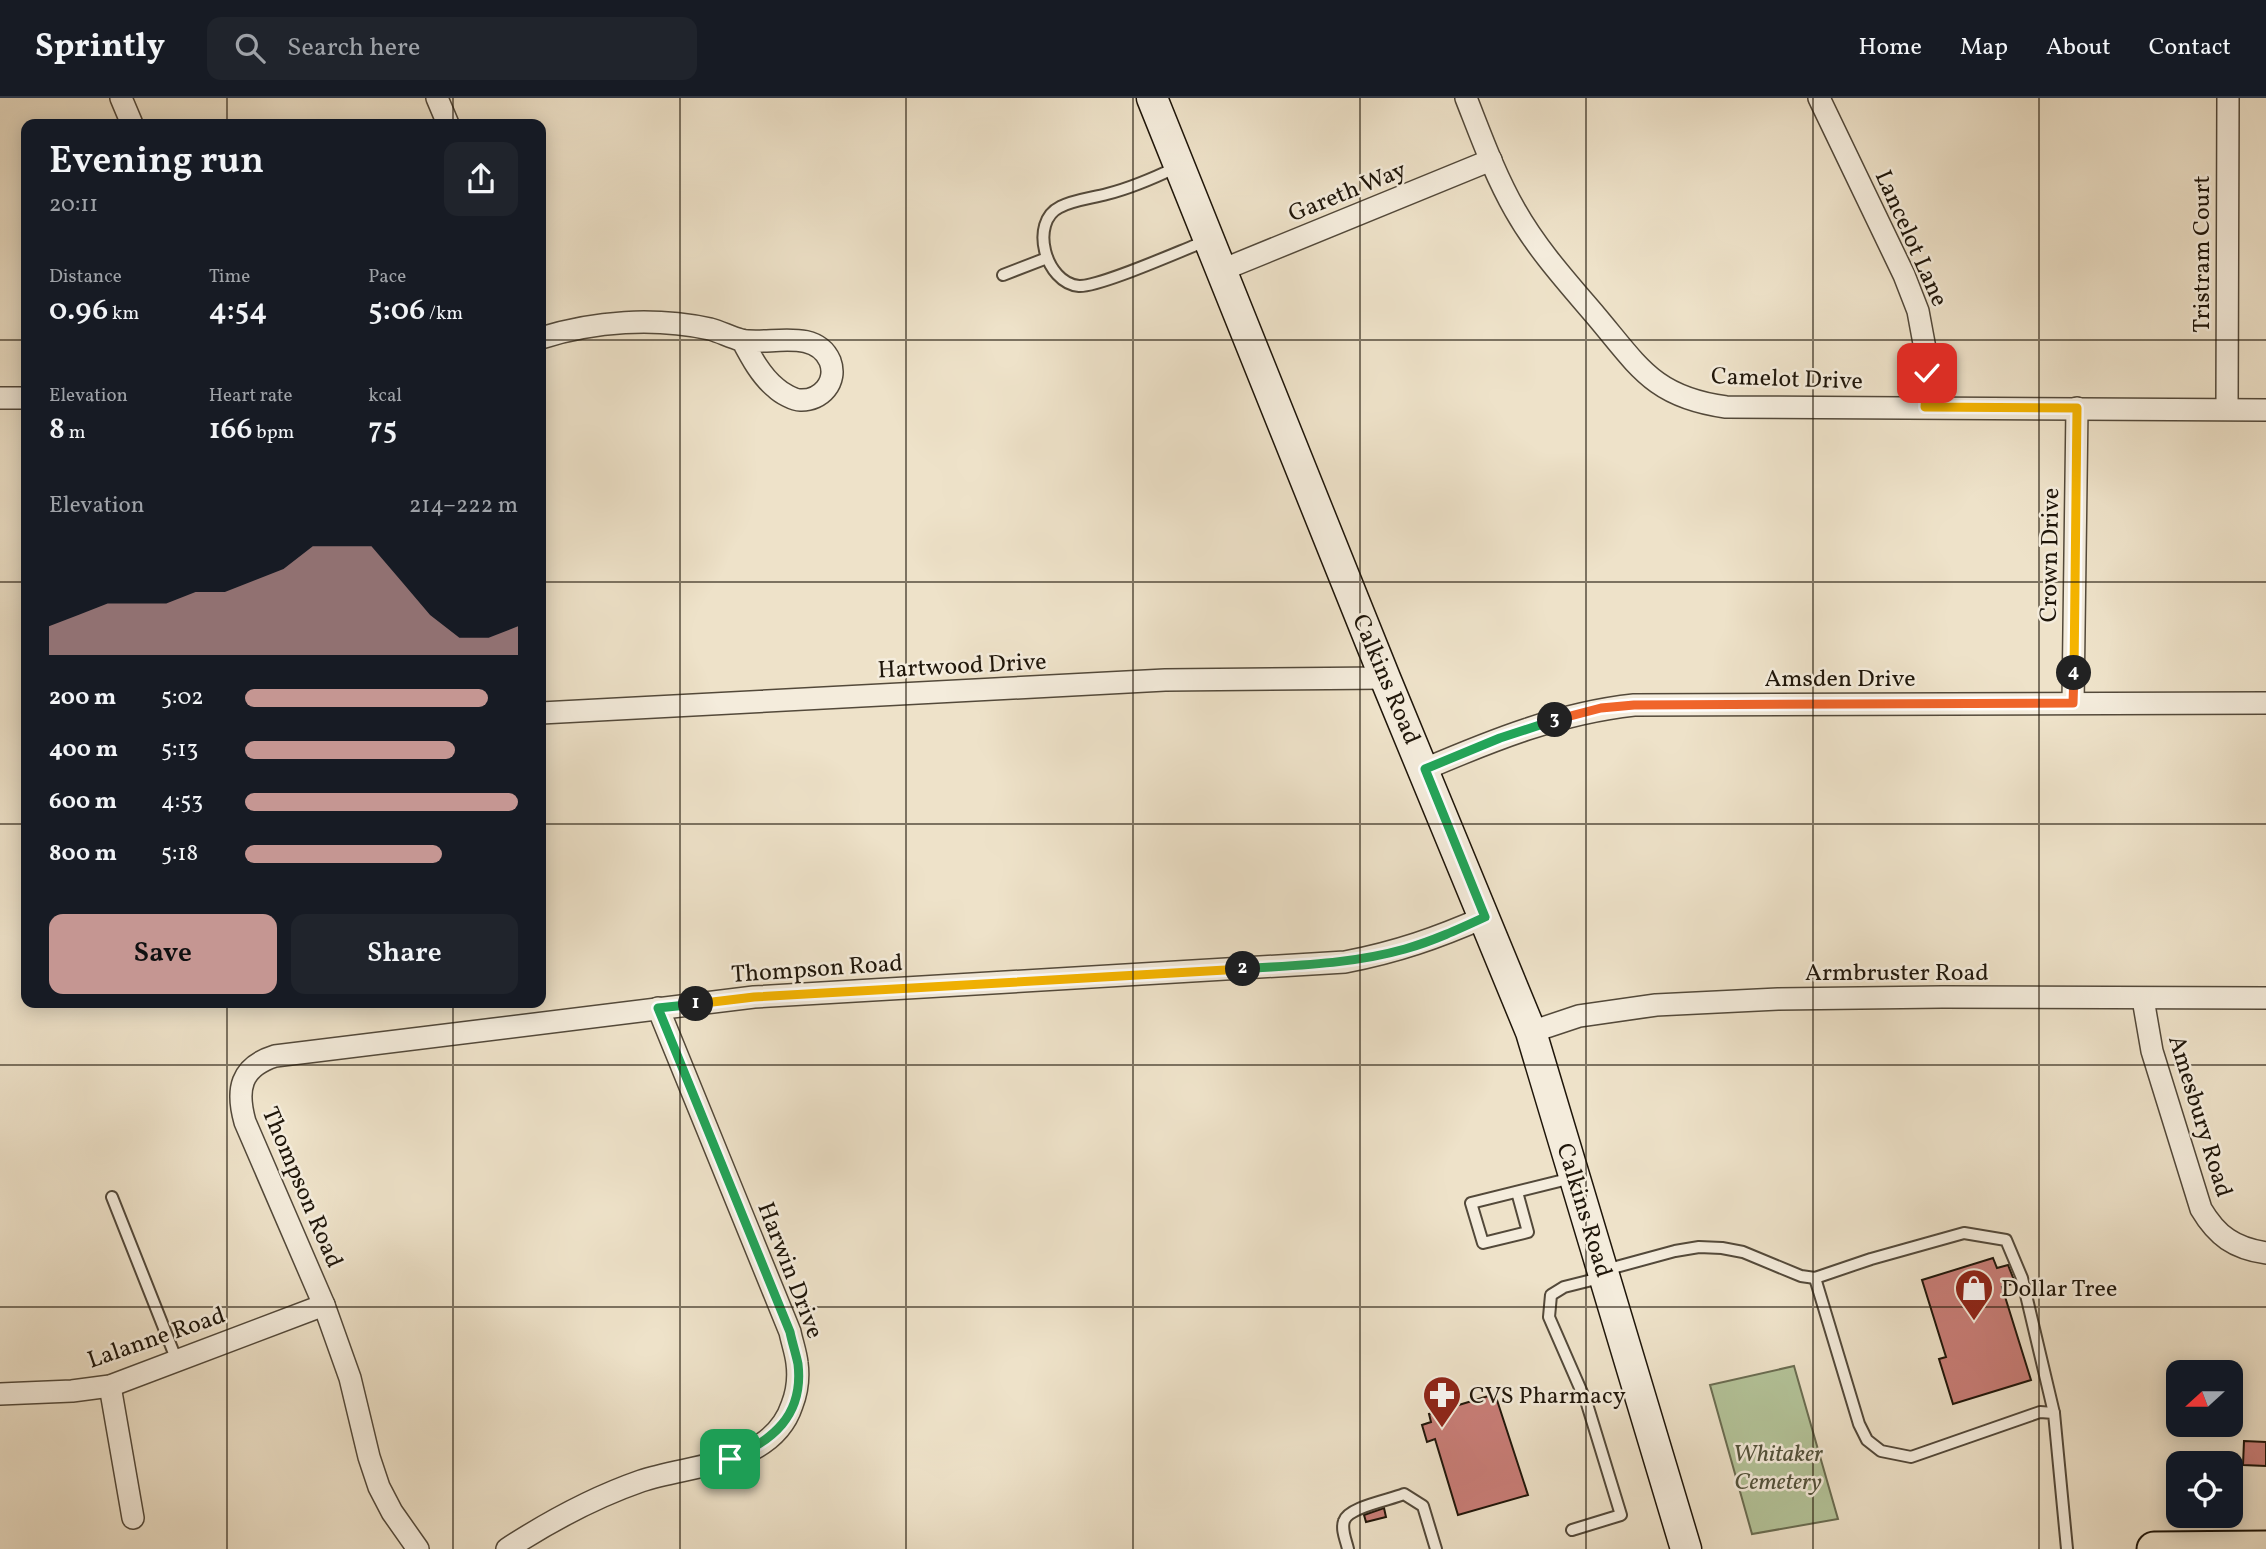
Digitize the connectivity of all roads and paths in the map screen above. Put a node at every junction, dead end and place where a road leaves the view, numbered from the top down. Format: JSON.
{"nodes":[{"id":1,"x":121,"y":98,"type":"edge"},
{"id":2,"x":437,"y":98,"type":"edge"},
{"id":3,"x":1152,"y":98,"type":"edge"},
{"id":4,"x":1466,"y":98,"type":"edge"},
{"id":5,"x":1819,"y":98,"type":"edge"},
{"id":6,"x":2228,"y":98,"type":"edge"},
{"id":7,"x":130,"y":119,"type":"edge"},
{"id":8,"x":446,"y":119,"type":"edge"},
{"id":9,"x":1491,"y":160,"type":"junction"},
{"id":10,"x":1180,"y":166,"type":"junction"},
{"id":11,"x":1210,"y":239,"type":"junction"},
{"id":12,"x":1047,"y":258,"type":"junction"},
{"id":13,"x":1222,"y":270,"type":"junction"},
{"id":14,"x":1003,"y":275,"type":"dead end"},
{"id":15,"x":546,"y":337,"type":"edge"},
{"id":16,"x":742,"y":340,"type":"dead end"},
{"id":17,"x":0,"y":398,"type":"edge"},
{"id":18,"x":21,"y":398,"type":"edge"},
{"id":19,"x":1925,"y":407,"type":"junction"},
{"id":20,"x":2077,"y":408,"type":"junction"},
{"id":21,"x":2227,"y":409,"type":"junction"},
{"id":22,"x":2266,"y":410,"type":"edge"},
{"id":23,"x":1385,"y":678,"type":"junction"},
{"id":24,"x":2266,"y":702,"type":"edge"},
{"id":25,"x":2073,"y":703,"type":"junction"},
{"id":26,"x":546,"y":713,"type":"edge"},
{"id":27,"x":1425,"y":769,"type":"junction"},
{"id":28,"x":1485,"y":917,"type":"junction"},
{"id":29,"x":2266,"y":998,"type":"edge"},
{"id":30,"x":2143,"y":999,"type":"junction"},
{"id":31,"x":658,"y":1008,"type":"junction"},
{"id":32,"x":1531,"y":1032,"type":"junction"},
{"id":33,"x":1575,"y":1178,"type":"junction"},
{"id":34,"x":1517,"y":1192,"type":"junction"},
{"id":35,"x":112,"y":1197,"type":"dead end"},
{"id":36,"x":2266,"y":1253,"type":"edge"},
{"id":37,"x":1604,"y":1274,"type":"junction"},
{"id":38,"x":1815,"y":1278,"type":"junction"},
{"id":39,"x":324,"y":1305,"type":"junction"},
{"id":40,"x":177,"y":1361,"type":"junction"},
{"id":41,"x":110,"y":1386,"type":"junction"},
{"id":42,"x":0,"y":1394,"type":"edge"},
{"id":43,"x":2054,"y":1413,"type":"junction"},
{"id":44,"x":133,"y":1518,"type":"dead end"},
{"id":45,"x":1572,"y":1530,"type":"dead end"},
{"id":46,"x":2266,"y":1548,"type":"edge"},
{"id":47,"x":418,"y":1549,"type":"edge"},
{"id":48,"x":508,"y":1549,"type":"edge"},
{"id":49,"x":1348,"y":1549,"type":"edge"},
{"id":50,"x":1436,"y":1549,"type":"edge"},
{"id":51,"x":1686,"y":1549,"type":"edge"},
{"id":52,"x":2067,"y":1549,"type":"edge"},
{"id":53,"x":2154,"y":1549,"type":"edge"}],
"edges":[{"from":1,"to":7,"type":"street"},
{"from":2,"to":8,"type":"street"},
{"from":3,"to":10,"type":"main road","name":"Calkins Road"},
{"from":4,"to":9,"type":"street","name":"Camelot Drive"},
{"from":5,"to":19,"type":"street","name":"Lancelot Lane"},
{"from":6,"to":21,"type":"street","name":"Tristram Court"},
{"from":9,"to":13,"type":"street","name":"Gareth Way"},
{"from":9,"to":19,"type":"street","name":"Camelot Drive"},
{"from":10,"to":11,"type":"main road","name":"Calkins Road"},
{"from":10,"to":12,"type":"lane"},
{"from":11,"to":12,"type":"lane"},
{"from":11,"to":13,"type":"main road","name":"Calkins Road"},
{"from":12,"to":14,"type":"lane"},
{"from":13,"to":23,"type":"main road","name":"Calkins Road"},
{"from":15,"to":16,"type":"street"},
{"from":17,"to":18,"type":"street"},
{"from":19,"to":20,"type":"street","name":"Camelot Drive"},
{"from":20,"to":21,"type":"street","name":"Camelot Drive"},
{"from":20,"to":25,"type":"street","name":"Crown Drive"},
{"from":21,"to":22,"type":"street","name":"Camelot Drive"},
{"from":23,"to":26,"type":"street","name":"Hartwood Drive"},
{"from":23,"to":27,"type":"main road","name":"Calkins Road"},
{"from":24,"to":25,"type":"street","name":"Amsden Drive"},
{"from":25,"to":27,"type":"street","name":"Amsden Drive"},
{"from":27,"to":28,"type":"main road","name":"Calkins Road"},
{"from":28,"to":31,"type":"street","name":"Thompson Road"},
{"from":28,"to":32,"type":"main road","name":"Calkins Road"},
{"from":29,"to":30,"type":"street","name":"Armbruster Road"},
{"from":30,"to":32,"type":"street","name":"Armbruster Road"},
{"from":30,"to":36,"type":"street","name":"Amesbury Road"},
{"from":31,"to":39,"type":"street","name":"Thompson Road"},
{"from":31,"to":48,"type":"street","name":"Harwin Drive"},
{"from":32,"to":33,"type":"main road","name":"Calkins Road"},
{"from":33,"to":34,"type":"lane"},
{"from":33,"to":37,"type":"main road","name":"Calkins Road"},
{"from":34,"to":34,"type":"lane"},
{"from":35,"to":40,"type":"lane"},
{"from":37,"to":38,"type":"lane"},
{"from":37,"to":45,"type":"lane"},
{"from":37,"to":51,"type":"main road","name":"Calkins Road"},
{"from":38,"to":43,"type":"lane"},
{"from":38,"to":43,"type":"lane"},
{"from":39,"to":40,"type":"street","name":"Lalanne Road"},
{"from":39,"to":47,"type":"street","name":"Thompson Road"},
{"from":40,"to":41,"type":"street","name":"Lalanne Road"},
{"from":41,"to":42,"type":"street","name":"Lalanne Road"},
{"from":41,"to":44,"type":"street"},
{"from":43,"to":52,"type":"lane"},
{"from":46,"to":53,"type":"main road"},
{"from":49,"to":50,"type":"lane"}]}
